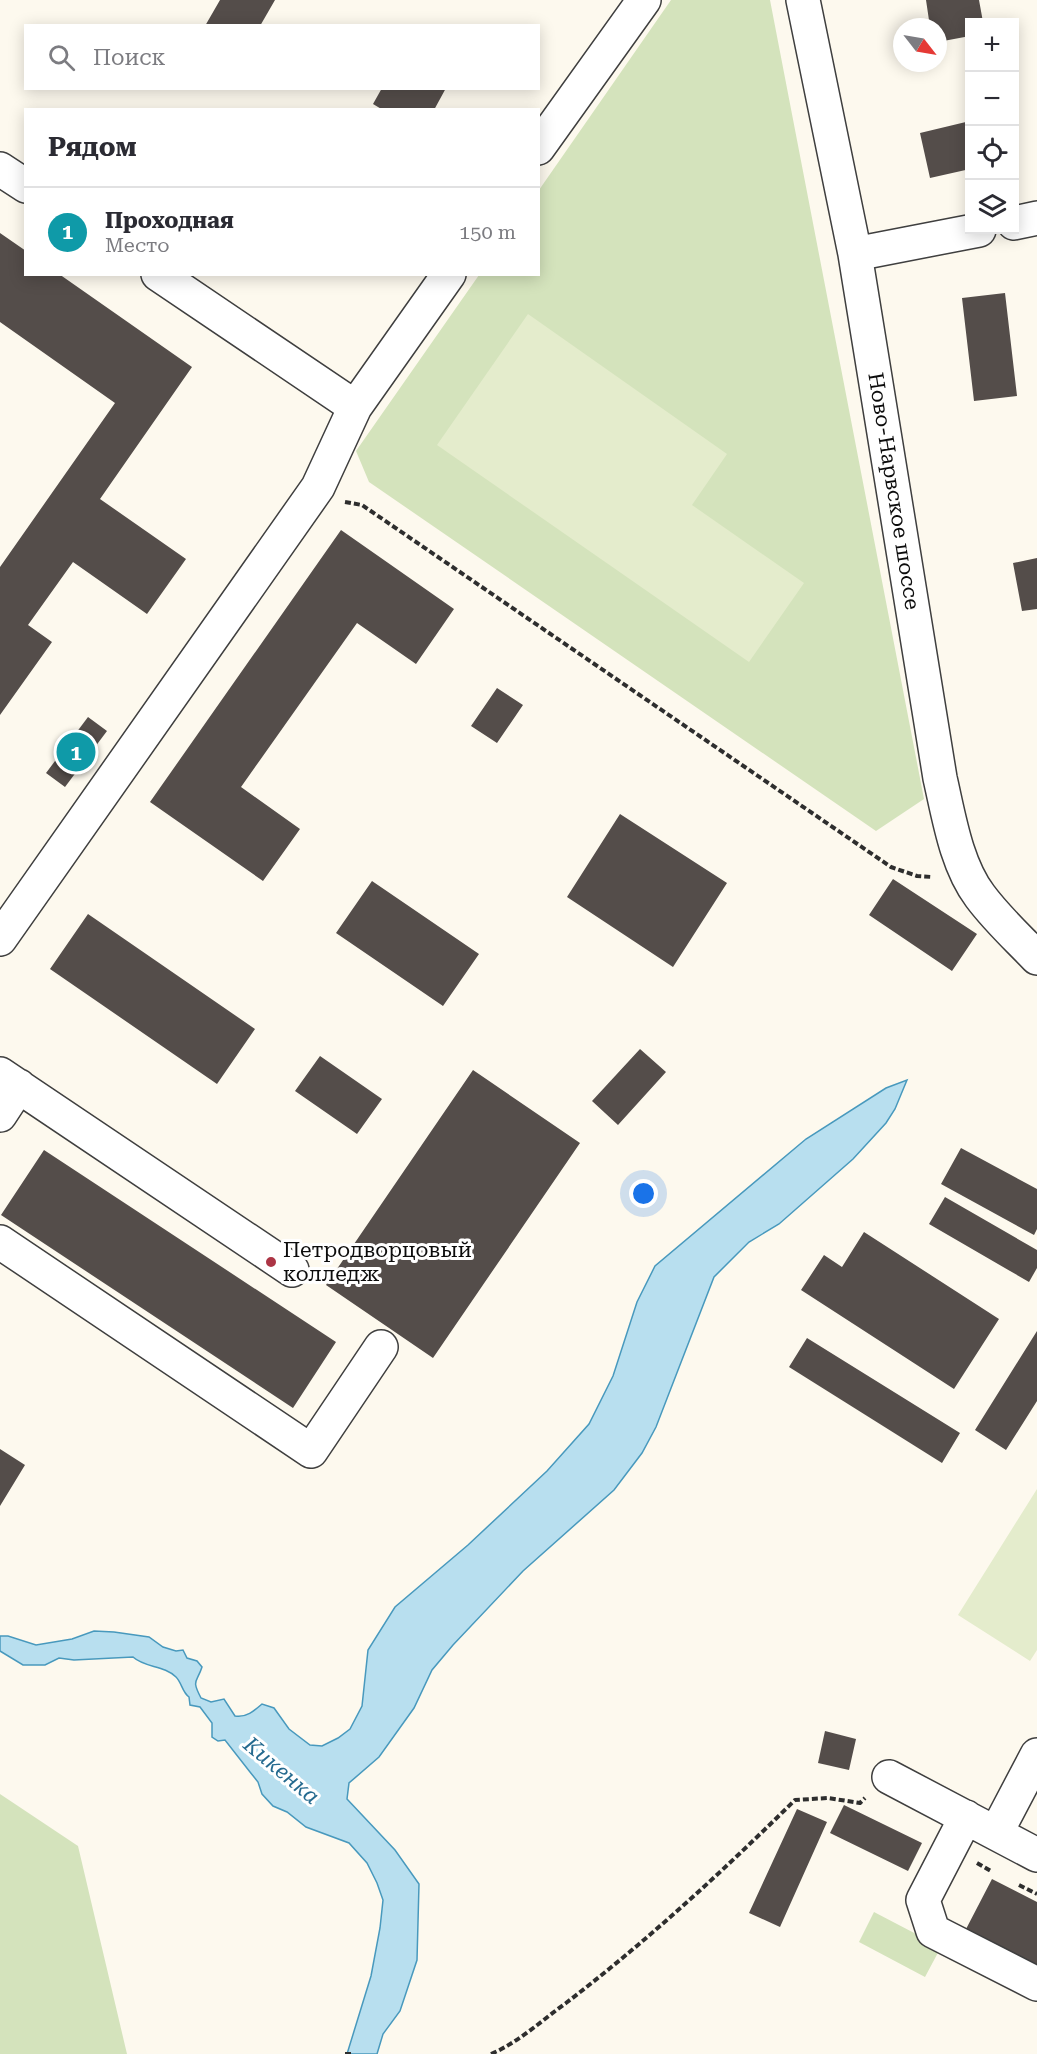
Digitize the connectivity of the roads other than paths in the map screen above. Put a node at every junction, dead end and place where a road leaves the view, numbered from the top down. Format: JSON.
{"nodes":[{"id":1,"x":644,"y":0,"type":"edge"},
{"id":2,"x":803,"y":0,"type":"edge"},
{"id":3,"x":540,"y":145,"type":"edge"},
{"id":4,"x":0,"y":169,"type":"edge"},
{"id":5,"x":24,"y":185,"type":"edge"},
{"id":6,"x":1037,"y":218,"type":"edge"},
{"id":7,"x":1019,"y":222,"type":"edge"},
{"id":8,"x":965,"y":233,"type":"edge"},
{"id":9,"x":855,"y":254,"type":"junction"},
{"id":10,"x":161,"y":276,"type":"edge"},
{"id":11,"x":448,"y":276,"type":"edge"},
{"id":12,"x":355,"y":407,"type":"junction"},
{"id":13,"x":0,"y":939,"type":"edge"},
{"id":14,"x":1037,"y":958,"type":"edge"},
{"id":15,"x":9,"y":1080,"type":"edge"},
{"id":16,"x":0,"y":1115,"type":"edge"},
{"id":17,"x":0,"y":1242,"type":"edge"},
{"id":18,"x":292,"y":1270,"type":"dead end"},
{"id":19,"x":381,"y":1347,"type":"dead end"},
{"id":20,"x":1037,"y":1755,"type":"edge"},
{"id":21,"x":889,"y":1777,"type":"road end"},
{"id":22,"x":966,"y":1818,"type":"junction"},
{"id":23,"x":996,"y":1833,"type":"junction"},
{"id":24,"x":1037,"y":1855,"type":"edge"},
{"id":25,"x":1037,"y":1984,"type":"edge"}],
"edges":[{"from":1,"to":3,"type":"street"},
{"from":2,"to":9,"type":"street","name":"Ново-Нарвское шоссе"},
{"from":4,"to":5,"type":"street"},
{"from":6,"to":7,"type":"street"},
{"from":8,"to":9,"type":"street"},
{"from":9,"to":14,"type":"street","name":"Ново-Нарвское шоссе"},
{"from":10,"to":12,"type":"street"},
{"from":11,"to":12,"type":"street"},
{"from":12,"to":13,"type":"street"},
{"from":15,"to":16,"type":"street"},
{"from":15,"to":18,"type":"street"},
{"from":17,"to":19,"type":"street"},
{"from":20,"to":23,"type":"street"},
{"from":21,"to":22,"type":"street"},
{"from":22,"to":23,"type":"street"},
{"from":22,"to":25,"type":"street"},
{"from":23,"to":24,"type":"street"}]}
